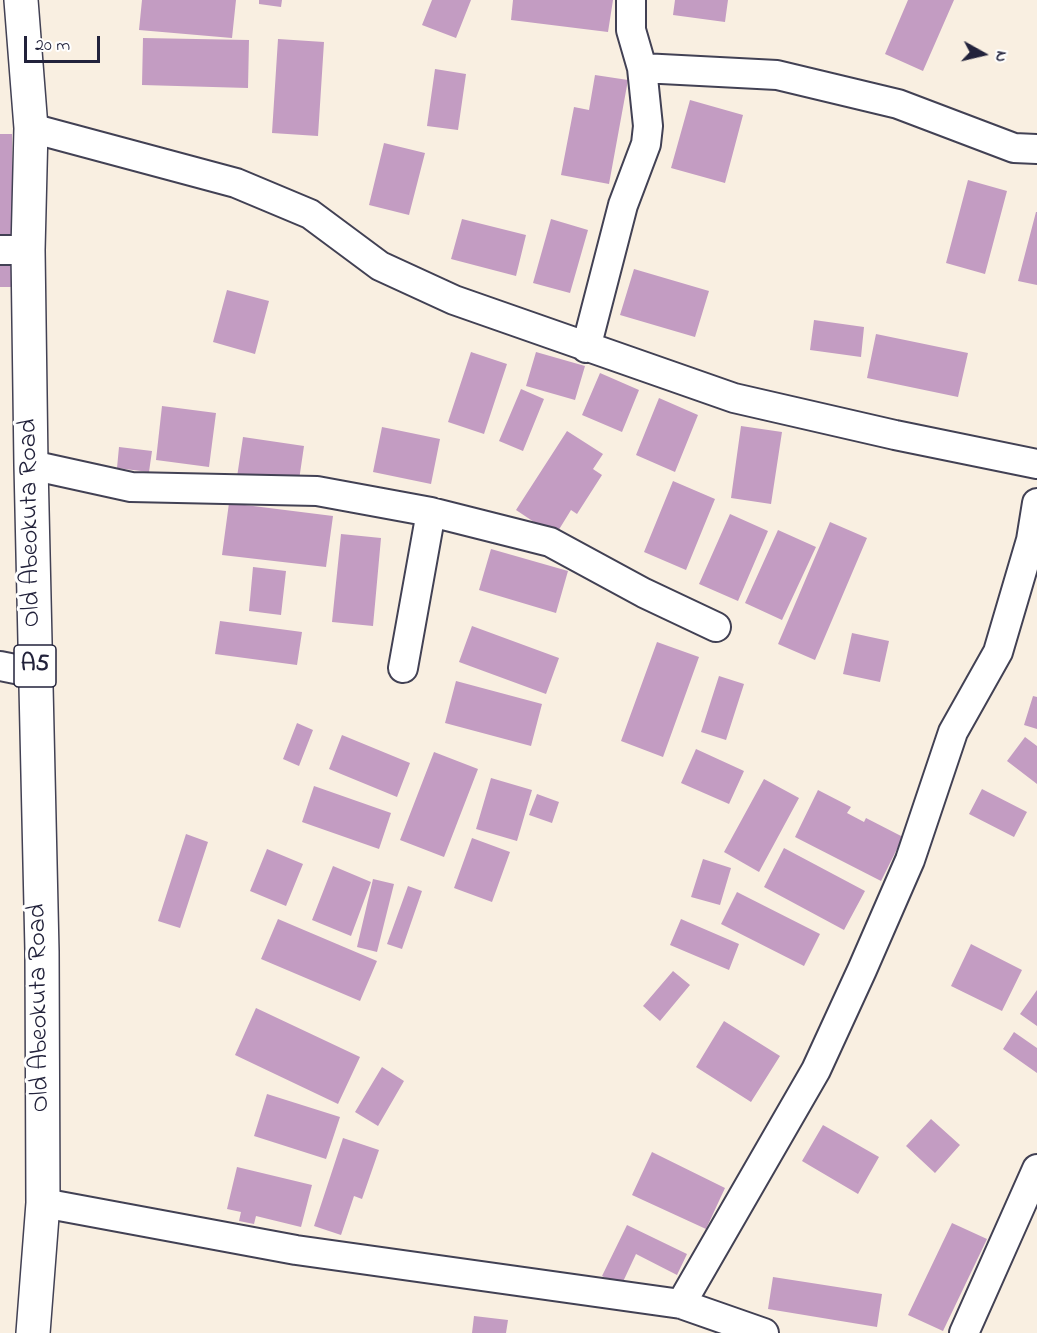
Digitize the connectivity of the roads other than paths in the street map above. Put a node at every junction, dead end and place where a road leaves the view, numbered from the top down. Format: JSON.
{"nodes":[{"id":1,"x":21,"y":0,"type":"edge"},
{"id":2,"x":631,"y":0,"type":"edge"},
{"id":3,"x":642,"y":68,"type":"junction"},
{"id":4,"x":31,"y":128,"type":"junction"},
{"id":5,"x":1037,"y":149,"type":"edge"},
{"id":6,"x":14,"y":250,"type":"edge"},
{"id":7,"x":586,"y":348,"type":"junction"},
{"id":8,"x":1037,"y":464,"type":"edge"},
{"id":9,"x":31,"y":465,"type":"junction"},
{"id":10,"x":1037,"y":503,"type":"edge"},
{"id":11,"x":431,"y":512,"type":"junction"},
{"id":12,"x":716,"y":627,"type":"dead end"},
{"id":13,"x":0,"y":666,"type":"edge"},
{"id":14,"x":404,"y":669,"type":"dead end"},
{"id":15,"x":35,"y":673,"type":"junction"},
{"id":16,"x":1037,"y":1169,"type":"edge"},
{"id":17,"x":43,"y":1203,"type":"junction"},
{"id":18,"x":681,"y":1304,"type":"junction"},
{"id":19,"x":33,"y":1333,"type":"edge"},
{"id":20,"x":764,"y":1333,"type":"edge"},
{"id":21,"x":964,"y":1333,"type":"edge"}],
"edges":[{"from":1,"to":4,"type":"highway","name":"Old Abeokuta Road","number":"A5"},
{"from":2,"to":3,"type":"street"},
{"from":3,"to":5,"type":"street"},
{"from":3,"to":7,"type":"street"},
{"from":4,"to":6,"type":"highway","name":"Old Abeokuta Road","number":"A5"},
{"from":4,"to":7,"type":"street"},
{"from":6,"to":9,"type":"highway","name":"Old Abeokuta Road","number":"A5"},
{"from":7,"to":8,"type":"street"},
{"from":9,"to":11,"type":"street"},
{"from":9,"to":15,"type":"highway","name":"Old Abeokuta Road","number":"A5"},
{"from":10,"to":18,"type":"street"},
{"from":11,"to":12,"type":"street"},
{"from":11,"to":14,"type":"street"},
{"from":13,"to":15,"type":"street"},
{"from":15,"to":17,"type":"highway","name":"Old Abeokuta Road","number":"A5"},
{"from":16,"to":21,"type":"street"},
{"from":17,"to":18,"type":"street"},
{"from":17,"to":19,"type":"highway","name":"Old Abeokuta Road","number":"A5"},
{"from":18,"to":20,"type":"street"}]}
